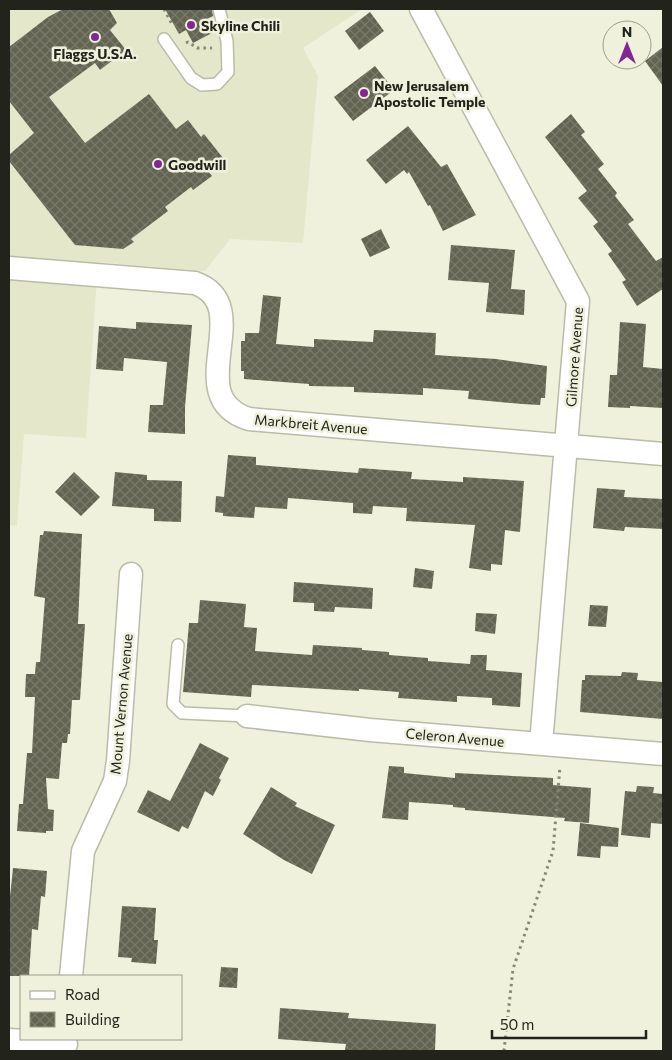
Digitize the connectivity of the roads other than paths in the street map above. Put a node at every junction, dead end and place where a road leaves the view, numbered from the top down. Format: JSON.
{"nodes":[{"id":1,"x":219,"y":9,"type":"edge"},
{"id":2,"x":421,"y":9,"type":"edge"},
{"id":3,"x":164,"y":39,"type":"dead end"},
{"id":4,"x":9,"y":268,"type":"edge"},
{"id":5,"x":567,"y":445,"type":"junction"},
{"id":6,"x":663,"y":454,"type":"edge"},
{"id":7,"x":131,"y":574,"type":"dead end"},
{"id":8,"x":178,"y":646,"type":"dead end"},
{"id":9,"x":247,"y":716,"type":"joint"},
{"id":10,"x":552,"y":745,"type":"junction"},
{"id":11,"x":663,"y":754,"type":"edge"},
{"id":12,"x":71,"y":975,"type":"edge"},
{"id":13,"x":9,"y":1040,"type":"edge"},
{"id":14,"x":66,"y":1045,"type":"edge"}],
"edges":[{"from":1,"to":3,"type":"lane"},
{"from":2,"to":5,"type":"street","name":"Gilmore Avenue"},
{"from":4,"to":5,"type":"street","name":"Markbreit Avenue"},
{"from":5,"to":6,"type":"street","name":"Markbreit Avenue"},
{"from":5,"to":10,"type":"street","name":"Gilmore Avenue"},
{"from":7,"to":12,"type":"street","name":"Mount Vernon Avenue"},
{"from":8,"to":9,"type":"lane"},
{"from":9,"to":10,"type":"street","name":"Celeron Avenue"},
{"from":10,"to":11,"type":"street","name":"Celeron Avenue"},
{"from":13,"to":14,"type":"street"}]}
